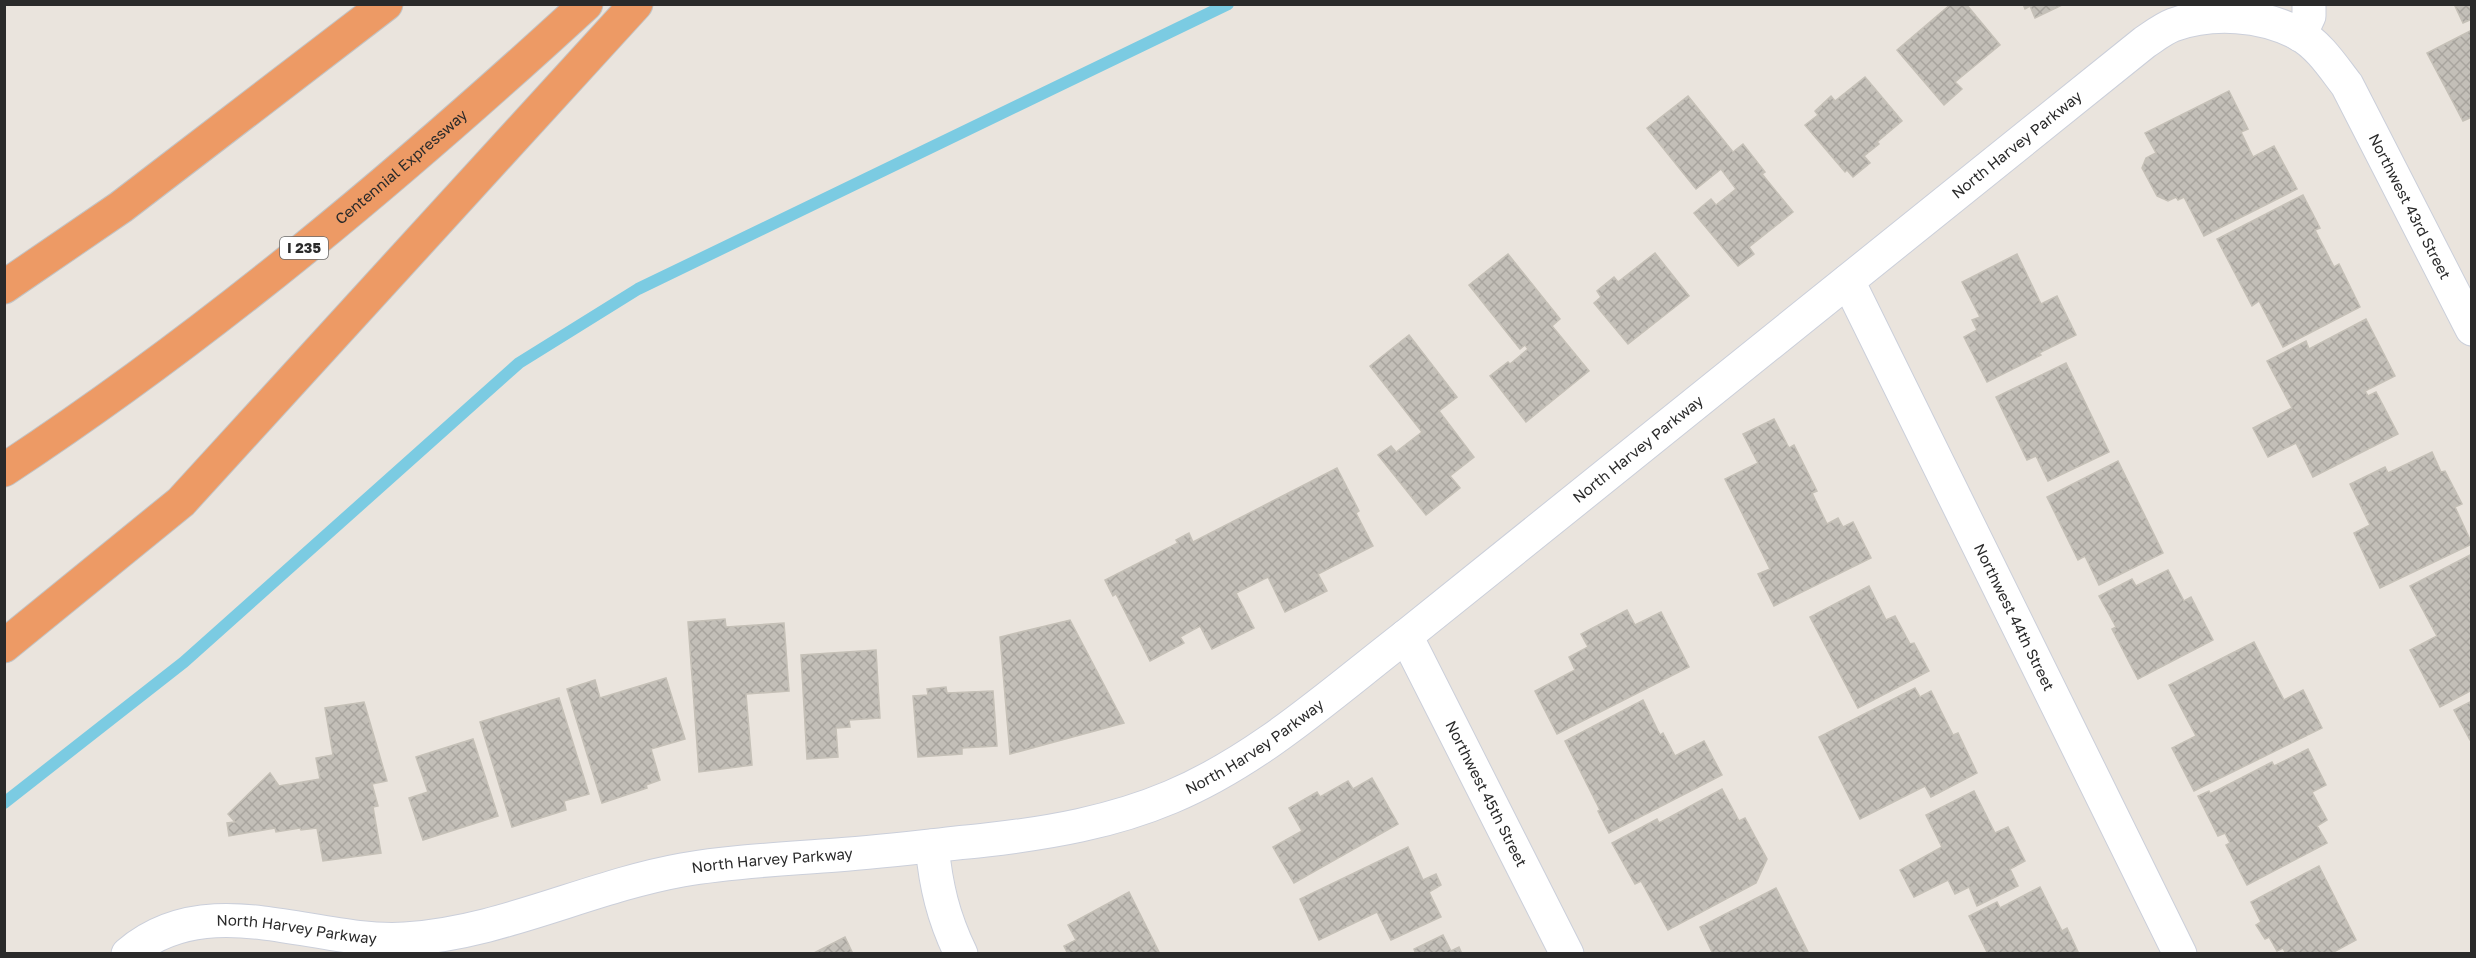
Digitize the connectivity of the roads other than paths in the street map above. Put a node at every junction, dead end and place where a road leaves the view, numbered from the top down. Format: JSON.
{"nodes":[{"id":1,"x":386,"y":4,"type":"edge"},
{"id":2,"x":586,"y":4,"type":"edge"},
{"id":3,"x":636,"y":4,"type":"edge"},
{"id":4,"x":2168,"y":15,"type":"edge"},
{"id":5,"x":2305,"y":20,"type":"edge"},
{"id":6,"x":2347,"y":85,"type":"joint"},
{"id":7,"x":1848,"y":281,"type":"junction"},
{"id":8,"x":4,"y":287,"type":"edge"},
{"id":9,"x":2472,"y":329,"type":"edge"},
{"id":10,"x":4,"y":470,"type":"edge"},
{"id":11,"x":1406,"y":636,"type":"junction"},
{"id":12,"x":4,"y":646,"type":"edge"},
{"id":13,"x":932,"y":846,"type":"junction"},
{"id":14,"x":129,"y":954,"type":"edge"},
{"id":15,"x":961,"y":954,"type":"edge"},
{"id":16,"x":1567,"y":954,"type":"edge"},
{"id":17,"x":2180,"y":954,"type":"edge"}],
"edges":[{"from":1,"to":8,"type":"highway"},
{"from":2,"to":10,"type":"highway","name":"Centennial Expressway","number":"I 235"},
{"from":3,"to":12,"type":"highway"},
{"from":4,"to":5,"type":"street","name":"North Harvey Parkway"},
{"from":4,"to":7,"type":"street","name":"North Harvey Parkway"},
{"from":5,"to":6,"type":"street","name":"North Harvey Parkway"},
{"from":6,"to":9,"type":"street","name":"Northwest 43rd Street"},
{"from":7,"to":11,"type":"street","name":"North Harvey Parkway"},
{"from":7,"to":17,"type":"street","name":"Northwest 44th Street"},
{"from":11,"to":13,"type":"street","name":"North Harvey Parkway"},
{"from":11,"to":16,"type":"street","name":"Northwest 45th Street"},
{"from":13,"to":14,"type":"street","name":"North Harvey Parkway"},
{"from":13,"to":15,"type":"street"}]}
